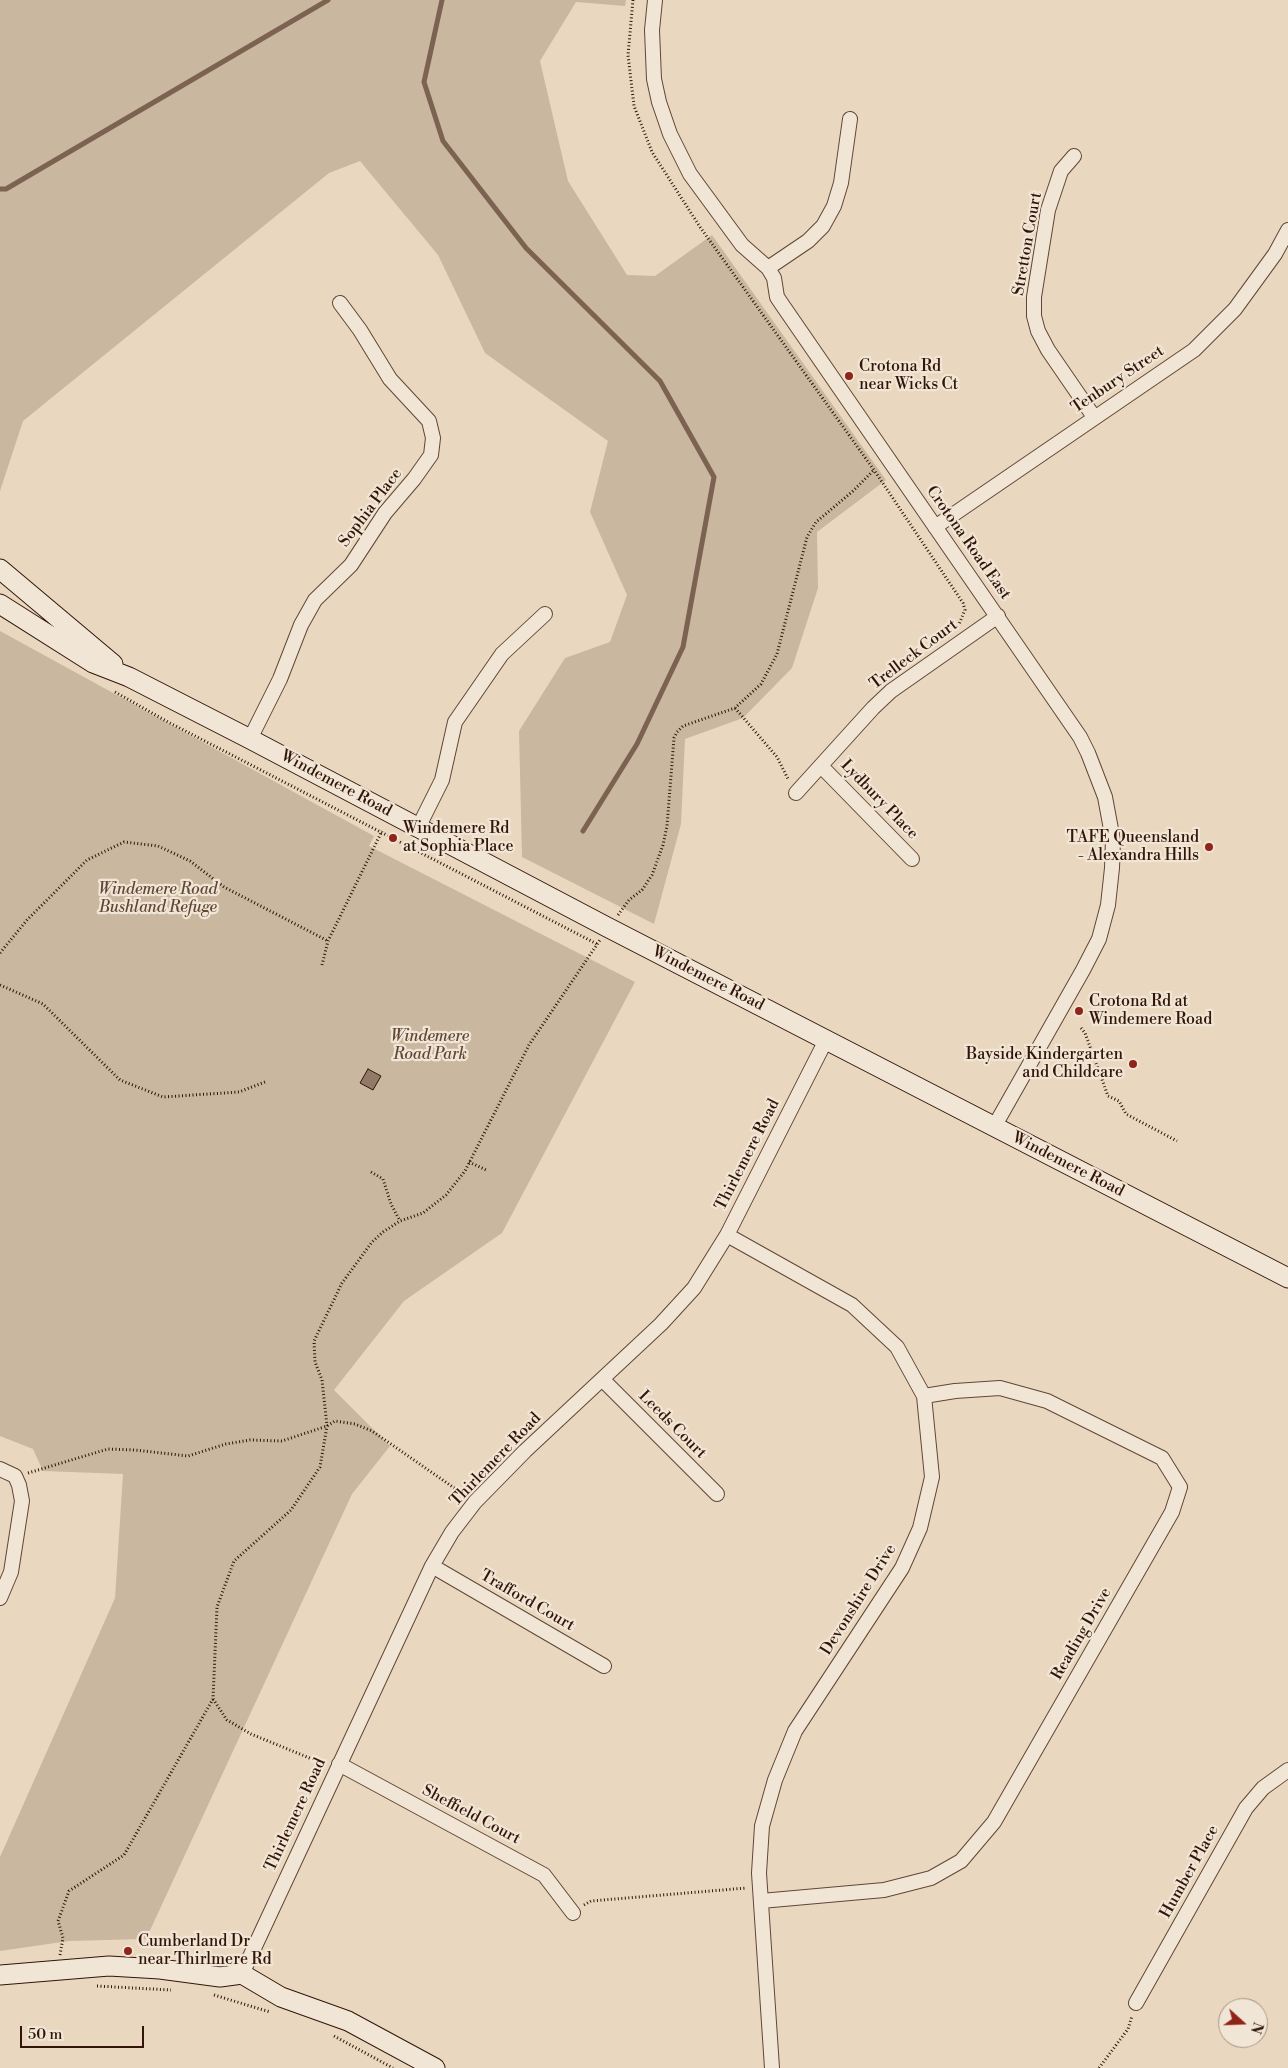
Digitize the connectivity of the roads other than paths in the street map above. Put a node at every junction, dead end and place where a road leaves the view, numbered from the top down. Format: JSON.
{"nodes":[{"id":1,"x":655,"y":0,"type":"edge"},
{"id":2,"x":850,"y":119,"type":"dead end"},
{"id":3,"x":1074,"y":156,"type":"dead end"},
{"id":4,"x":1288,"y":230,"type":"edge"},
{"id":5,"x":768,"y":268,"type":"junction"},
{"id":6,"x":340,"y":303,"type":"dead end"},
{"id":7,"x":1094,"y":417,"type":"junction"},
{"id":8,"x":935,"y":527,"type":"junction"},
{"id":9,"x":0,"y":569,"type":"edge"},
{"id":10,"x":0,"y":604,"type":"edge"},
{"id":11,"x":545,"y":614,"type":"dead end"},
{"id":12,"x":998,"y":616,"type":"junction"},
{"id":13,"x":130,"y":677,"type":"junction"},
{"id":14,"x":250,"y":739,"type":"junction"},
{"id":15,"x":821,"y":766,"type":"junction"},
{"id":16,"x":796,"y":793,"type":"road end"},
{"id":17,"x":418,"y":828,"type":"junction"},
{"id":18,"x":912,"y":859,"type":"dead end"},
{"id":19,"x":826,"y":1040,"type":"junction"},
{"id":20,"x":994,"y":1127,"type":"junction"},
{"id":21,"x":727,"y":1235,"type":"junction"},
{"id":22,"x":1288,"y":1278,"type":"edge"},
{"id":23,"x":603,"y":1380,"type":"junction"},
{"id":24,"x":924,"y":1396,"type":"junction"},
{"id":25,"x":0,"y":1469,"type":"edge"},
{"id":26,"x":717,"y":1494,"type":"dead end"},
{"id":27,"x":432,"y":1566,"type":"junction"},
{"id":28,"x":0,"y":1598,"type":"edge"},
{"id":29,"x":604,"y":1666,"type":"dead end"},
{"id":30,"x":339,"y":1764,"type":"junction"},
{"id":31,"x":1288,"y":1770,"type":"edge"},
{"id":32,"x":761,"y":1901,"type":"junction"},
{"id":33,"x":573,"y":1913,"type":"road end"},
{"id":34,"x":242,"y":1974,"type":"junction"},
{"id":35,"x":0,"y":1975,"type":"edge"},
{"id":36,"x":1136,"y":2003,"type":"road end"},
{"id":37,"x":435,"y":2068,"type":"edge"},
{"id":38,"x":772,"y":2068,"type":"edge"}],
"edges":[{"from":1,"to":5,"type":"street","name":"Crotona Road East"},
{"from":2,"to":5,"type":"street"},
{"from":3,"to":7,"type":"street","name":"Stretton Court"},
{"from":4,"to":7,"type":"street","name":"Tenbury Street"},
{"from":5,"to":8,"type":"street","name":"Crotona Road East"},
{"from":6,"to":14,"type":"street","name":"Sophia Place"},
{"from":7,"to":8,"type":"street","name":"Tenbury Street"},
{"from":8,"to":12,"type":"street","name":"Crotona Road East"},
{"from":9,"to":13,"type":"main road","name":"Windemere Road"},
{"from":10,"to":13,"type":"main road","name":"Windemere Road"},
{"from":11,"to":17,"type":"street"},
{"from":12,"to":15,"type":"street","name":"Trelleck Court"},
{"from":12,"to":20,"type":"street","name":"Crotona Road East"},
{"from":13,"to":14,"type":"main road","name":"Windemere Road"},
{"from":14,"to":17,"type":"main road","name":"Windemere Road"},
{"from":15,"to":16,"type":"street","name":"Trelleck Court"},
{"from":15,"to":18,"type":"street","name":"Lydbury Place"},
{"from":17,"to":19,"type":"main road","name":"Windemere Road"},
{"from":19,"to":20,"type":"main road","name":"Windemere Road"},
{"from":19,"to":21,"type":"street","name":"Thirlemere Road"},
{"from":20,"to":22,"type":"main road","name":"Windemere Road"},
{"from":21,"to":23,"type":"street","name":"Thirlemere Road"},
{"from":21,"to":24,"type":"street","name":"Devonshire Drive"},
{"from":23,"to":26,"type":"street","name":"Leeds Court"},
{"from":23,"to":27,"type":"street","name":"Thirlemere Road"},
{"from":24,"to":32,"type":"street","name":"Devonshire Drive"},
{"from":24,"to":32,"type":"street","name":"Reading Drive"},
{"from":25,"to":28,"type":"street"},
{"from":27,"to":29,"type":"street","name":"Trafford Court"},
{"from":27,"to":30,"type":"street","name":"Thirlemere Road"},
{"from":30,"to":33,"type":"street","name":"Sheffield Court"},
{"from":30,"to":34,"type":"street","name":"Thirlemere Road"},
{"from":31,"to":36,"type":"street","name":"Humber Place"},
{"from":32,"to":38,"type":"street","name":"Devonshire Drive"},
{"from":34,"to":35,"type":"main road"},
{"from":34,"to":37,"type":"main road"}]}
